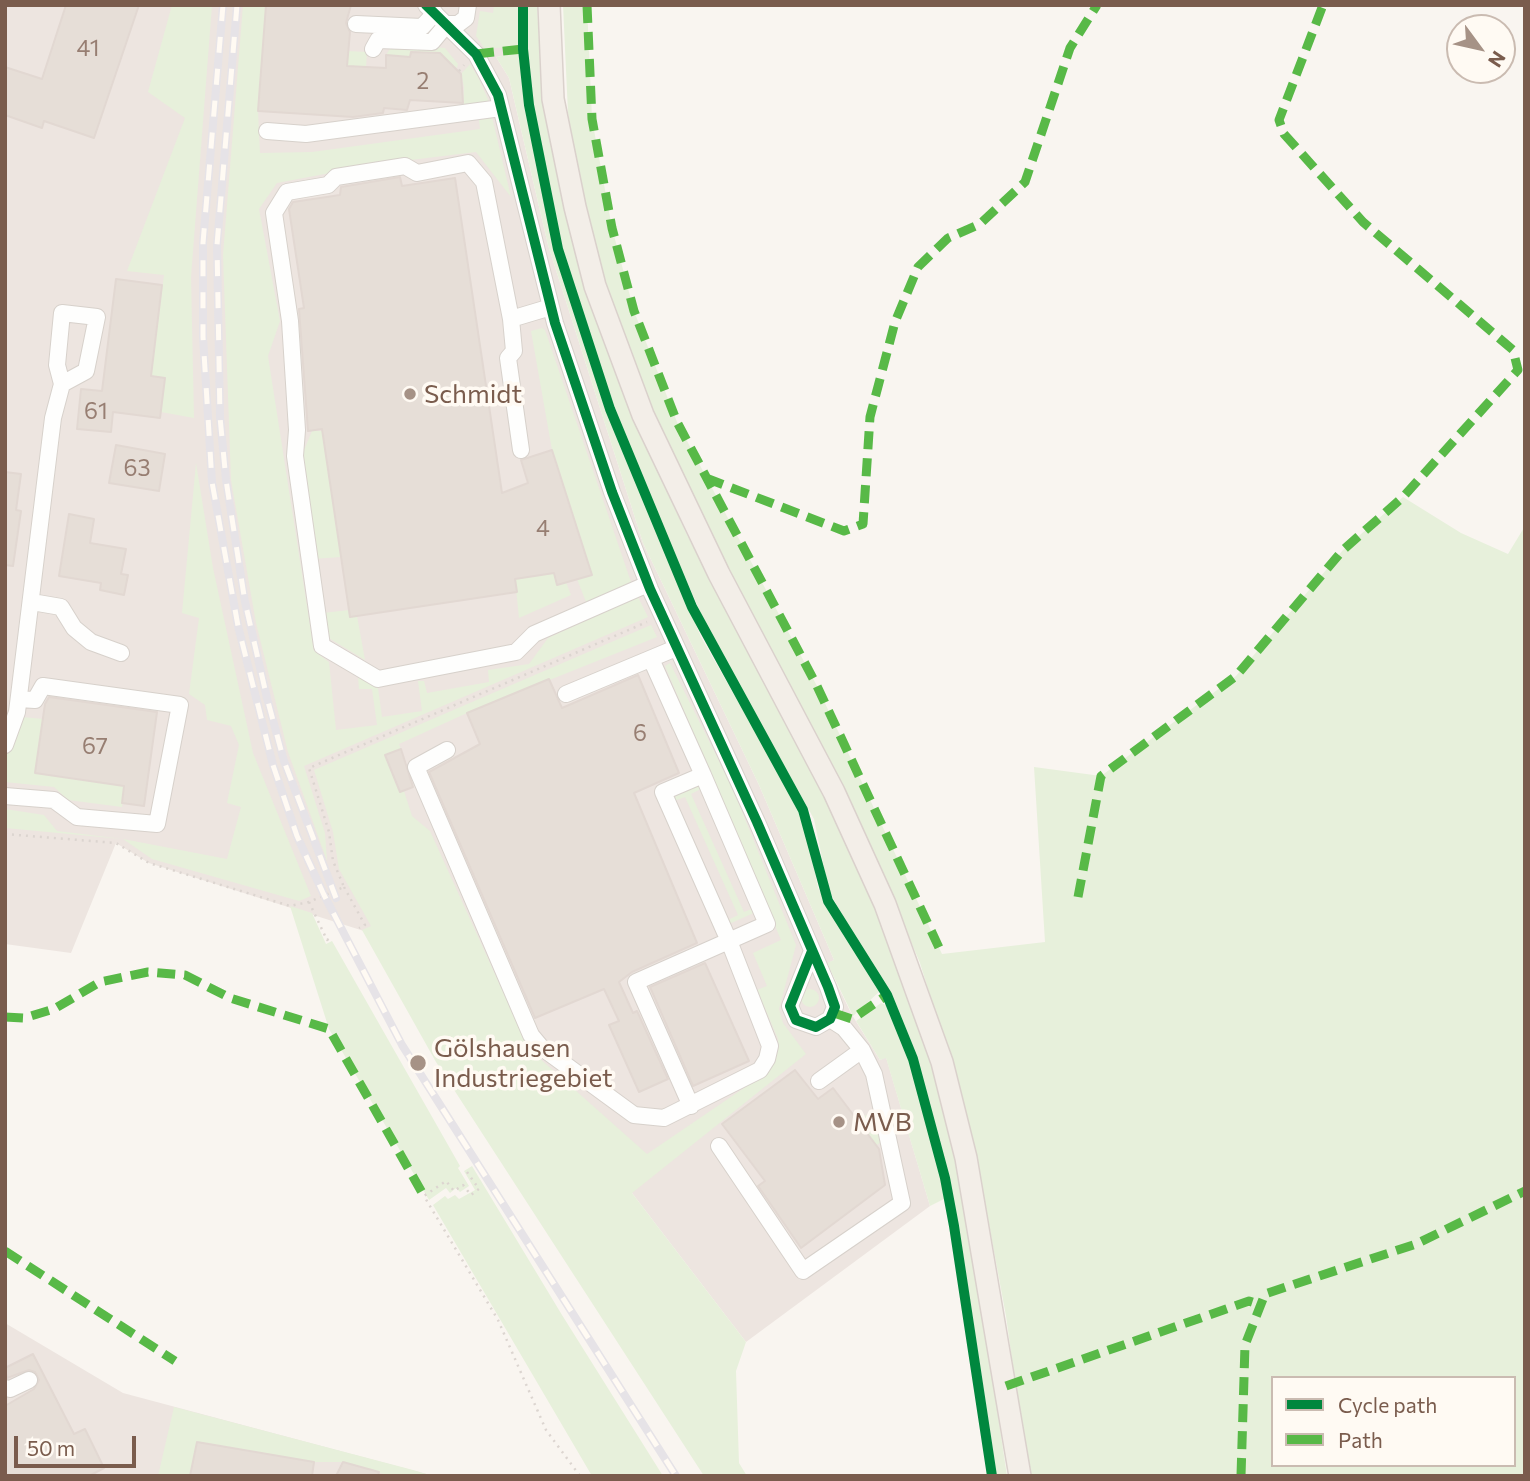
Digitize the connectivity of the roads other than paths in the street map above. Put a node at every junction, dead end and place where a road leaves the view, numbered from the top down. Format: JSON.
{"nodes":[{"id":1,"x":549,"y":5,"type":"edge"},
{"id":2,"x":467,"y":12,"type":"edge"},
{"id":3,"x":436,"y":14,"type":"edge"},
{"id":4,"x":356,"y":24,"type":"dead end"},
{"id":5,"x":464,"y":39,"type":"junction"},
{"id":6,"x":373,"y":49,"type":"dead end"},
{"id":7,"x":501,"y":108,"type":"junction"},
{"id":8,"x":267,"y":131,"type":"dead end"},
{"id":9,"x":551,"y":307,"type":"junction"},
{"id":10,"x":510,"y":319,"type":"junction"},
{"id":11,"x":62,"y":384,"type":"dead end"},
{"id":12,"x":521,"y":450,"type":"dead end"},
{"id":13,"x":648,"y":584,"type":"junction"},
{"id":14,"x":32,"y":602,"type":"junction"},
{"id":15,"x":676,"y":648,"type":"junction"},
{"id":16,"x":121,"y":653,"type":"dead end"},
{"id":17,"x":651,"y":659,"type":"junction"},
{"id":18,"x":566,"y":694,"type":"dead end"},
{"id":19,"x":19,"y":698,"type":"junction"},
{"id":20,"x":5,"y":745,"type":"edge"},
{"id":21,"x":447,"y":750,"type":"dead end"},
{"id":22,"x":703,"y":775,"type":"junction"},
{"id":23,"x":5,"y":796,"type":"edge"},
{"id":24,"x":729,"y":941,"type":"junction"},
{"id":25,"x":812,"y":951,"type":"junction"},
{"id":26,"x":830,"y":1019,"type":"junction"},
{"id":27,"x":862,"y":1050,"type":"junction"},
{"id":28,"x":818,"y":1081,"type":"dead end"},
{"id":29,"x":691,"y":1106,"type":"junction"},
{"id":30,"x":719,"y":1146,"type":"dead end"},
{"id":31,"x":29,"y":1381,"type":"dead end"},
{"id":32,"x":5,"y":1388,"type":"edge"},
{"id":33,"x":1020,"y":1476,"type":"edge"}],
"edges":[{"from":1,"to":33,"type":"main road"},
{"from":2,"to":3,"type":"street"},
{"from":2,"to":5,"type":"street"},
{"from":3,"to":4,"type":"street"},
{"from":3,"to":5,"type":"street"},
{"from":3,"to":6,"type":"street"},
{"from":5,"to":7,"type":"street"},
{"from":7,"to":8,"type":"street"},
{"from":7,"to":9,"type":"street"},
{"from":9,"to":10,"type":"street"},
{"from":9,"to":13,"type":"street"},
{"from":10,"to":12,"type":"street"},
{"from":10,"to":13,"type":"street"},
{"from":11,"to":14,"type":"street"},
{"from":13,"to":15,"type":"street"},
{"from":14,"to":16,"type":"street"},
{"from":14,"to":19,"type":"street"},
{"from":15,"to":17,"type":"street"},
{"from":15,"to":25,"type":"street"},
{"from":17,"to":18,"type":"street"},
{"from":17,"to":22,"type":"street"},
{"from":19,"to":20,"type":"street"},
{"from":19,"to":23,"type":"street"},
{"from":21,"to":29,"type":"street"},
{"from":22,"to":24,"type":"street"},
{"from":22,"to":24,"type":"street"},
{"from":24,"to":29,"type":"street"},
{"from":24,"to":29,"type":"street"},
{"from":25,"to":26,"type":"street"},
{"from":25,"to":26,"type":"street"},
{"from":26,"to":27,"type":"street"},
{"from":27,"to":28,"type":"street"},
{"from":27,"to":30,"type":"street"},
{"from":31,"to":32,"type":"street"}]}
